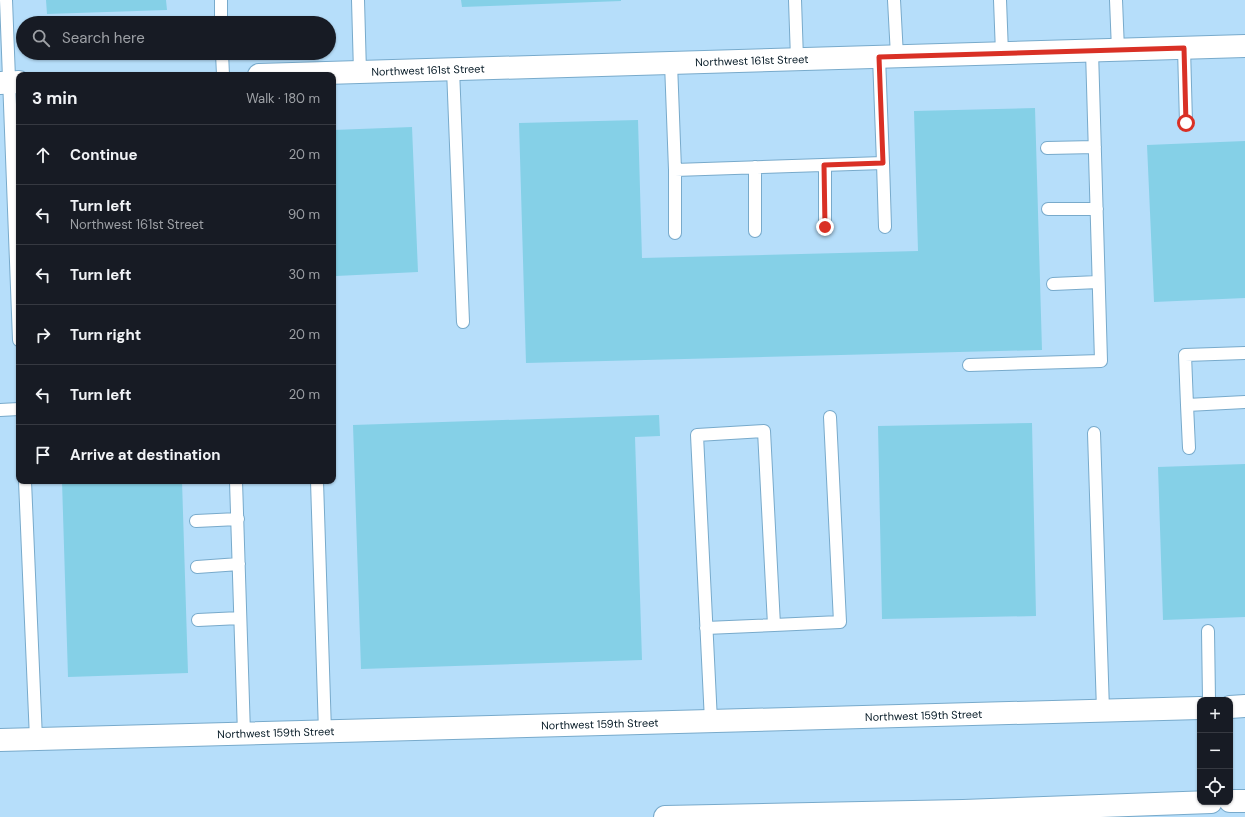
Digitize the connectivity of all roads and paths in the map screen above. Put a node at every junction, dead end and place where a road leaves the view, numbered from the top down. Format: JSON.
{"nodes":[{"id":1,"x":6,"y":0,"type":"edge"},
{"id":2,"x":221,"y":0,"type":"edge"},
{"id":3,"x":358,"y":0,"type":"edge"},
{"id":4,"x":795,"y":0,"type":"edge"},
{"id":5,"x":894,"y":0,"type":"edge"},
{"id":6,"x":1000,"y":0,"type":"edge"},
{"id":7,"x":1116,"y":0,"type":"edge"},
{"id":8,"x":222,"y":16,"type":"edge"},
{"id":9,"x":1245,"y":46,"type":"edge"},
{"id":10,"x":1184,"y":48,"type":"junction"},
{"id":11,"x":1118,"y":50,"type":"junction"},
{"id":12,"x":1092,"y":51,"type":"junction"},
{"id":13,"x":1002,"y":53,"type":"junction"},
{"id":14,"x":888,"y":56,"type":"junction"},
{"id":15,"x":797,"y":59,"type":"junction"},
{"id":16,"x":222,"y":60,"type":"edge"},
{"id":17,"x":671,"y":63,"type":"junction"},
{"id":18,"x":453,"y":69,"type":"junction"},
{"id":19,"x":223,"y":72,"type":"edge"},
{"id":20,"x":360,"y":72,"type":"junction"},
{"id":21,"x":336,"y":73,"type":"edge"},
{"id":22,"x":9,"y":82,"type":"edge"},
{"id":23,"x":1186,"y":123,"type":"dead end"},
{"id":24,"x":1095,"y":147,"type":"junction"},
{"id":25,"x":1047,"y":148,"type":"dead end"},
{"id":26,"x":883,"y":163,"type":"junction"},
{"id":27,"x":824,"y":165,"type":"junction"},
{"id":28,"x":755,"y":167,"type":"junction"},
{"id":29,"x":675,"y":170,"type":"junction"},
{"id":30,"x":1048,"y":208,"type":"dead end"},
{"id":31,"x":1096,"y":208,"type":"junction"},
{"id":32,"x":825,"y":227,"type":"dead end"},
{"id":33,"x":884,"y":227,"type":"dead end"},
{"id":34,"x":755,"y":231,"type":"dead end"},
{"id":35,"x":675,"y":233,"type":"dead end"},
{"id":36,"x":16,"y":263,"type":"edge"},
{"id":37,"x":1098,"y":282,"type":"junction"},
{"id":38,"x":1053,"y":284,"type":"dead end"},
{"id":39,"x":463,"y":322,"type":"dead end"},
{"id":40,"x":1245,"y":353,"type":"edge"},
{"id":41,"x":969,"y":365,"type":"dead end"},
{"id":42,"x":1245,"y":402,"type":"edge"},
{"id":43,"x":1187,"y":405,"type":"junction"},
{"id":44,"x":16,"y":409,"type":"edge"},
{"id":45,"x":0,"y":410,"type":"edge"},
{"id":46,"x":830,"y":417,"type":"dead end"},
{"id":47,"x":1094,"y":433,"type":"dead end"},
{"id":48,"x":1189,"y":448,"type":"dead end"},
{"id":49,"x":25,"y":484,"type":"edge"},
{"id":50,"x":236,"y":484,"type":"edge"},
{"id":51,"x":317,"y":484,"type":"edge"},
{"id":52,"x":238,"y":519,"type":"junction"},
{"id":53,"x":196,"y":521,"type":"dead end"},
{"id":54,"x":239,"y":564,"type":"junction"},
{"id":55,"x":197,"y":567,"type":"dead end"},
{"id":56,"x":240,"y":618,"type":"junction"},
{"id":57,"x":198,"y":620,"type":"dead end"},
{"id":58,"x":774,"y":625,"type":"junction"},
{"id":59,"x":706,"y":628,"type":"junction"},
{"id":60,"x":1208,"y":631,"type":"dead end"},
{"id":61,"x":1209,"y":697,"type":"edge"},
{"id":62,"x":1245,"y":706,"type":"edge"},
{"id":63,"x":1233,"y":707,"type":"edge"},
{"id":64,"x":1197,"y":708,"type":"edge"},
{"id":65,"x":1103,"y":710,"type":"junction"},
{"id":66,"x":711,"y":721,"type":"junction"},
{"id":67,"x":324,"y":732,"type":"junction"},
{"id":68,"x":244,"y":734,"type":"junction"},
{"id":69,"x":36,"y":739,"type":"junction"},
{"id":70,"x":0,"y":740,"type":"edge"},
{"id":71,"x":1233,"y":801,"type":"edge"},
{"id":72,"x":1245,"y":801,"type":"edge"},
{"id":73,"x":1197,"y":803,"type":"edge"},
{"id":74,"x":1037,"y":813,"type":"edge"},
{"id":75,"x":963,"y":814,"type":"edge"},
{"id":76,"x":665,"y":817,"type":"edge"}],
"edges":[{"from":1,"to":22,"type":"lane"},
{"from":2,"to":8,"type":"lane"},
{"from":3,"to":20,"type":"lane"},
{"from":4,"to":15,"type":"lane"},
{"from":5,"to":14,"type":"lane"},
{"from":6,"to":13,"type":"lane"},
{"from":7,"to":11,"type":"lane"},
{"from":9,"to":10,"type":"street","name":"Northwest 161st Street"},
{"from":10,"to":11,"type":"street","name":"Northwest 161st Street"},
{"from":10,"to":23,"type":"lane"},
{"from":11,"to":12,"type":"street","name":"Northwest 161st Street"},
{"from":12,"to":13,"type":"street","name":"Northwest 161st Street"},
{"from":12,"to":24,"type":"lane"},
{"from":13,"to":14,"type":"street","name":"Northwest 161st Street"},
{"from":14,"to":15,"type":"street","name":"Northwest 161st Street"},
{"from":14,"to":26,"type":"lane"},
{"from":15,"to":17,"type":"street","name":"Northwest 161st Street"},
{"from":16,"to":19,"type":"lane"},
{"from":17,"to":18,"type":"street","name":"Northwest 161st Street"},
{"from":17,"to":29,"type":"lane"},
{"from":18,"to":20,"type":"street","name":"Northwest 161st Street"},
{"from":18,"to":39,"type":"lane"},
{"from":20,"to":21,"type":"street","name":"Northwest 161st Street"},
{"from":22,"to":36,"type":"lane"},
{"from":24,"to":25,"type":"lane"},
{"from":24,"to":31,"type":"lane"},
{"from":26,"to":27,"type":"lane"},
{"from":26,"to":33,"type":"lane"},
{"from":27,"to":28,"type":"lane"},
{"from":27,"to":32,"type":"lane"},
{"from":28,"to":29,"type":"lane"},
{"from":28,"to":34,"type":"lane"},
{"from":29,"to":35,"type":"lane"},
{"from":30,"to":31,"type":"lane"},
{"from":31,"to":37,"type":"lane"},
{"from":37,"to":38,"type":"lane"},
{"from":37,"to":41,"type":"lane"},
{"from":40,"to":43,"type":"lane"},
{"from":42,"to":43,"type":"lane"},
{"from":43,"to":48,"type":"lane"},
{"from":44,"to":45,"type":"lane"},
{"from":46,"to":58,"type":"lane"},
{"from":47,"to":65,"type":"lane"},
{"from":49,"to":69,"type":"lane"},
{"from":50,"to":52,"type":"lane"},
{"from":51,"to":67,"type":"lane"},
{"from":52,"to":53,"type":"lane"},
{"from":52,"to":54,"type":"lane"},
{"from":54,"to":55,"type":"lane"},
{"from":54,"to":56,"type":"lane"},
{"from":56,"to":57,"type":"lane"},
{"from":56,"to":68,"type":"lane"},
{"from":58,"to":59,"type":"lane"},
{"from":58,"to":59,"type":"lane"},
{"from":59,"to":66,"type":"lane"},
{"from":60,"to":61,"type":"lane"},
{"from":62,"to":63,"type":"street"},
{"from":64,"to":65,"type":"street","name":"Northwest 159th Street"},
{"from":65,"to":66,"type":"street","name":"Northwest 159th Street"},
{"from":66,"to":67,"type":"street","name":"Northwest 159th Street"},
{"from":67,"to":68,"type":"street","name":"Northwest 159th Street"},
{"from":68,"to":69,"type":"street","name":"Northwest 159th Street"},
{"from":69,"to":70,"type":"street","name":"Northwest 159th Street"},
{"from":71,"to":72,"type":"street"},
{"from":73,"to":74,"type":"street"},
{"from":74,"to":75,"type":"street"},
{"from":75,"to":76,"type":"street"}]}
